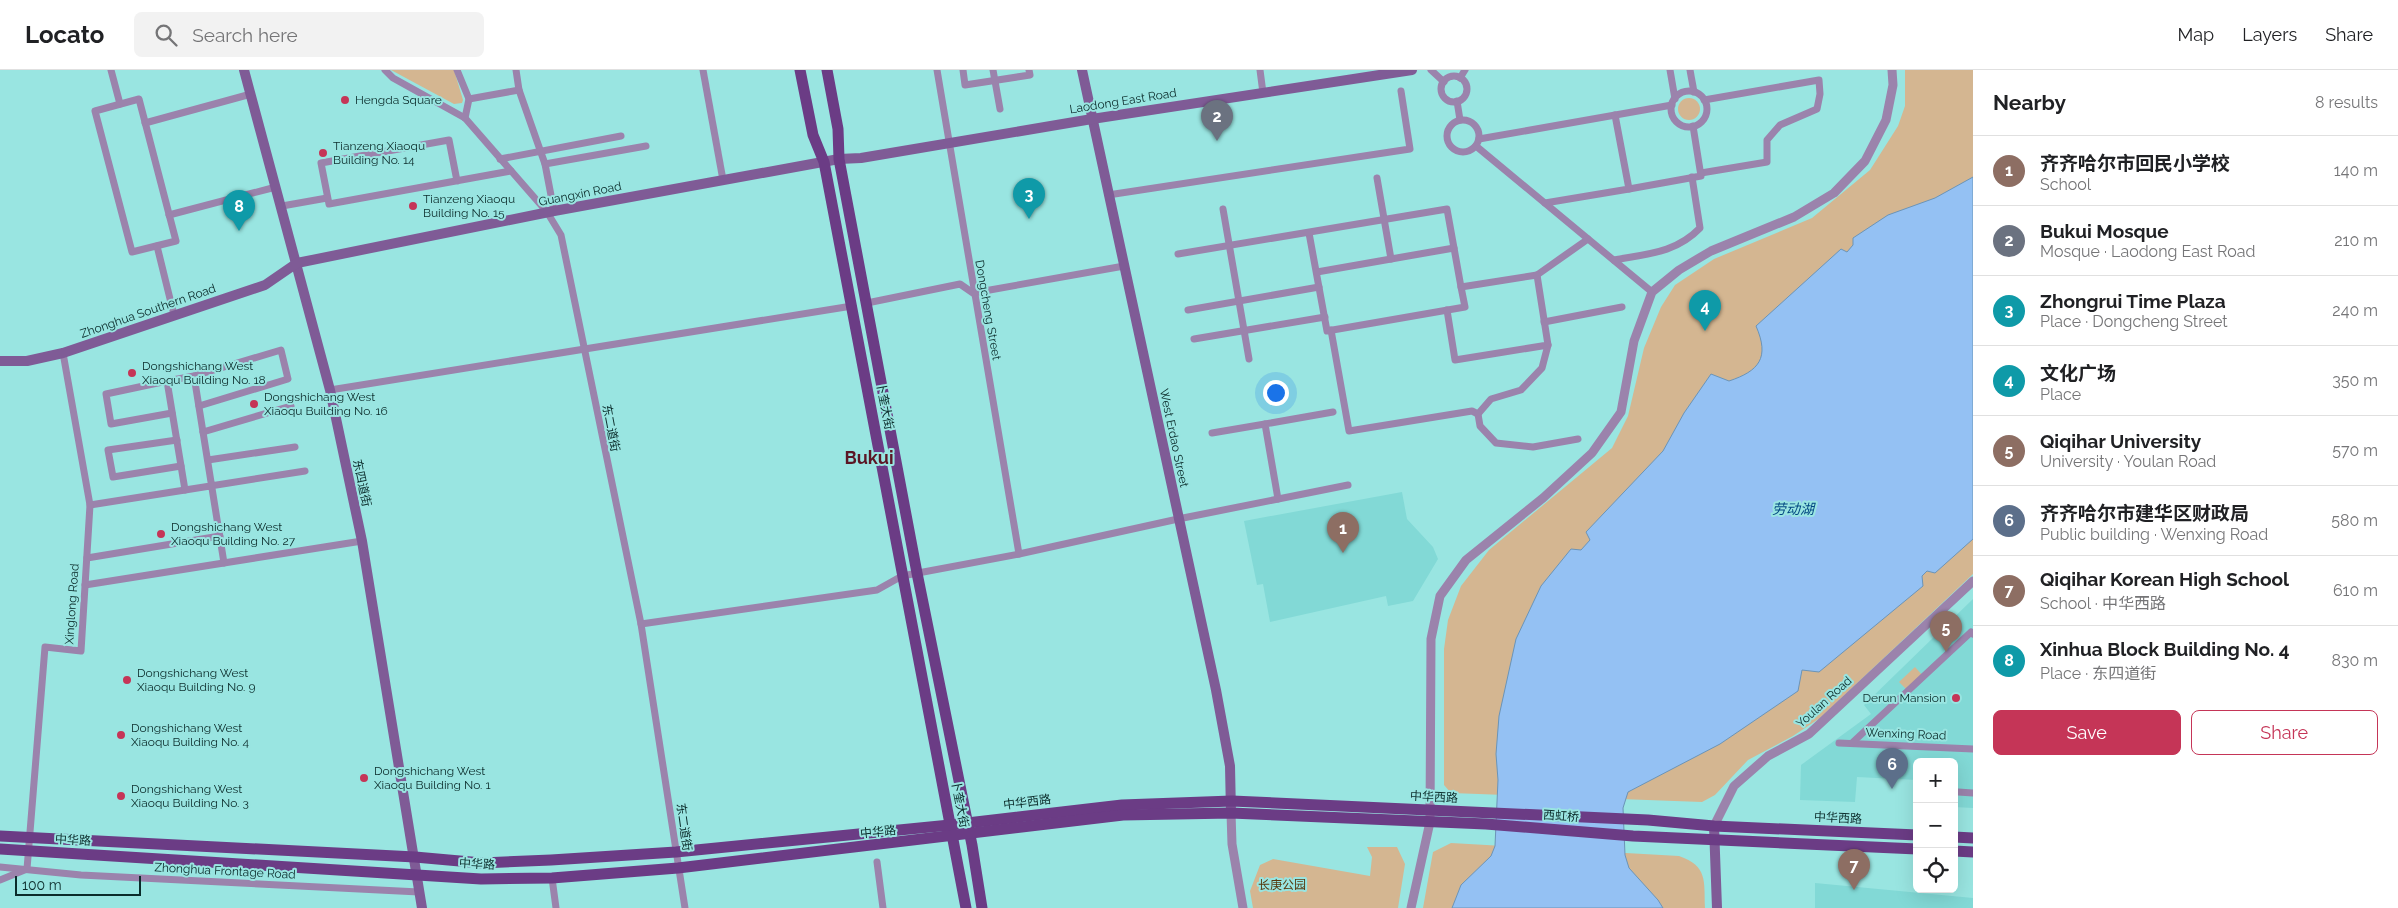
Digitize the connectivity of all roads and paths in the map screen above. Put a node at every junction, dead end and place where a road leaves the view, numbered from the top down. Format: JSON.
{"nodes":[{"id":1,"x":111,"y":70,"type":"edge"},
{"id":2,"x":244,"y":70,"type":"edge"},
{"id":3,"x":385,"y":70,"type":"edge"},
{"id":4,"x":457,"y":70,"type":"edge"},
{"id":5,"x":516,"y":70,"type":"edge"},
{"id":6,"x":703,"y":70,"type":"edge"},
{"id":7,"x":800,"y":70,"type":"edge"},
{"id":8,"x":827,"y":70,"type":"edge"},
{"id":9,"x":937,"y":70,"type":"edge"},
{"id":10,"x":963,"y":70,"type":"edge"},
{"id":11,"x":993,"y":70,"type":"edge"},
{"id":12,"x":1029,"y":70,"type":"edge"},
{"id":13,"x":1082,"y":70,"type":"edge"},
{"id":14,"x":1260,"y":70,"type":"edge"},
{"id":15,"x":1412,"y":70,"type":"edge"},
{"id":16,"x":1431,"y":70,"type":"edge"},
{"id":17,"x":1466,"y":70,"type":"edge"},
{"id":18,"x":1670,"y":70,"type":"edge"},
{"id":19,"x":1690,"y":70,"type":"edge"},
{"id":20,"x":1892,"y":70,"type":"edge"},
{"id":21,"x":1460,"y":78,"type":"junction"},
{"id":22,"x":995,"y":81,"type":"junction"},
{"id":23,"x":1444,"y":82,"type":"junction"},
{"id":24,"x":519,"y":90,"type":"junction"},
{"id":25,"x":1401,"y":91,"type":"dead end"},
{"id":26,"x":1694,"y":92,"type":"junction"},
{"id":27,"x":1263,"y":93,"type":"junction"},
{"id":28,"x":251,"y":94,"type":"junction"},
{"id":29,"x":469,"y":99,"type":"junction"},
{"id":30,"x":1704,"y":100,"type":"junction"},
{"id":31,"x":1457,"y":102,"type":"junction"},
{"id":32,"x":1673,"y":102,"type":"junction"},
{"id":33,"x":120,"y":104,"type":"junction"},
{"id":34,"x":1000,"y":110,"type":"dead end"},
{"id":35,"x":1615,"y":115,"type":"junction"},
{"id":36,"x":465,"y":118,"type":"junction"},
{"id":37,"x":1092,"y":119,"type":"junction"},
{"id":38,"x":1460,"y":120,"type":"junction"},
{"id":39,"x":145,"y":122,"type":"junction"},
{"id":40,"x":1693,"y":126,"type":"junction"},
{"id":41,"x":621,"y":136,"type":"dead end"},
{"id":42,"x":1477,"y":142,"type":"junction"},
{"id":43,"x":948,"y":143,"type":"junction"},
{"id":44,"x":646,"y":146,"type":"dead end"},
{"id":45,"x":540,"y":151,"type":"junction"},
{"id":46,"x":500,"y":159,"type":"junction"},
{"id":47,"x":839,"y":160,"type":"junction"},
{"id":48,"x":824,"y":162,"type":"junction"},
{"id":49,"x":545,"y":164,"type":"junction"},
{"id":50,"x":511,"y":171,"type":"junction"},
{"id":51,"x":1701,"y":172,"type":"junction"},
{"id":52,"x":1692,"y":177,"type":"junction"},
{"id":53,"x":1377,"y":178,"type":"dead end"},
{"id":54,"x":722,"y":180,"type":"junction"},
{"id":55,"x":457,"y":181,"type":"junction"},
{"id":56,"x":276,"y":188,"type":"junction"},
{"id":57,"x":1629,"y":189,"type":"junction"},
{"id":58,"x":1108,"y":195,"type":"junction"},
{"id":59,"x":328,"y":198,"type":"junction"},
{"id":60,"x":1545,"y":203,"type":"junction"},
{"id":61,"x":282,"y":206,"type":"junction"},
{"id":62,"x":1223,"y":210,"type":"dead end"},
{"id":63,"x":551,"y":212,"type":"junction"},
{"id":64,"x":169,"y":215,"type":"junction"},
{"id":65,"x":1384,"y":220,"type":"junction"},
{"id":66,"x":1309,"y":233,"type":"junction"},
{"id":67,"x":1588,"y":239,"type":"junction"},
{"id":68,"x":157,"y":246,"type":"junction"},
{"id":69,"x":1230,"y":246,"type":"junction"},
{"id":70,"x":1454,"y":248,"type":"junction"},
{"id":71,"x":1178,"y":254,"type":"dead end"},
{"id":72,"x":1391,"y":259,"type":"junction"},
{"id":73,"x":1614,"y":260,"type":"junction"},
{"id":74,"x":297,"y":263,"type":"junction"},
{"id":75,"x":1124,"y":266,"type":"junction"},
{"id":76,"x":1316,"y":272,"type":"junction"},
{"id":77,"x":1537,"y":275,"type":"junction"},
{"id":78,"x":1319,"y":287,"type":"junction"},
{"id":79,"x":1461,"y":287,"type":"junction"},
{"id":80,"x":1652,"y":292,"type":"junction"},
{"id":81,"x":973,"y":293,"type":"junction"},
{"id":82,"x":1239,"y":301,"type":"junction"},
{"id":83,"x":867,"y":303,"type":"junction"},
{"id":84,"x":852,"y":306,"type":"junction"},
{"id":85,"x":1622,"y":308,"type":"dead end"},
{"id":86,"x":1188,"y":310,"type":"dead end"},
{"id":87,"x":1447,"y":310,"type":"junction"},
{"id":88,"x":174,"y":315,"type":"junction"},
{"id":89,"x":1325,"y":317,"type":"junction"},
{"id":90,"x":1544,"y":322,"type":"junction"},
{"id":91,"x":1332,"y":330,"type":"junction"},
{"id":92,"x":1244,"y":331,"type":"junction"},
{"id":93,"x":1194,"y":339,"type":"dead end"},
{"id":94,"x":1548,"y":345,"type":"junction"},
{"id":95,"x":584,"y":347,"type":"junction"},
{"id":96,"x":63,"y":353,"type":"junction"},
{"id":97,"x":1249,"y":359,"type":"dead end"},
{"id":98,"x":0,"y":361,"type":"edge"},
{"id":99,"x":194,"y":376,"type":"junction"},
{"id":100,"x":167,"y":381,"type":"junction"},
{"id":101,"x":330,"y":390,"type":"junction"},
{"id":102,"x":199,"y":406,"type":"junction"},
{"id":103,"x":291,"y":406,"type":"dead end"},
{"id":104,"x":1333,"y":412,"type":"dead end"},
{"id":105,"x":172,"y":413,"type":"junction"},
{"id":106,"x":1478,"y":414,"type":"junction"},
{"id":107,"x":1265,"y":424,"type":"junction"},
{"id":108,"x":203,"y":432,"type":"junction"},
{"id":109,"x":1212,"y":433,"type":"dead end"},
{"id":110,"x":1578,"y":439,"type":"dead end"},
{"id":111,"x":176,"y":440,"type":"junction"},
{"id":112,"x":296,"y":447,"type":"dead end"},
{"id":113,"x":208,"y":460,"type":"junction"},
{"id":114,"x":181,"y":466,"type":"junction"},
{"id":115,"x":305,"y":471,"type":"dead end"},
{"id":116,"x":212,"y":485,"type":"junction"},
{"id":117,"x":1348,"y":485,"type":"dead end"},
{"id":118,"x":185,"y":490,"type":"junction"},
{"id":119,"x":1278,"y":499,"type":"junction"},
{"id":120,"x":90,"y":505,"type":"junction"},
{"id":121,"x":1178,"y":518,"type":"junction"},
{"id":122,"x":220,"y":536,"type":"junction"},
{"id":123,"x":362,"y":541,"type":"junction"},
{"id":124,"x":1019,"y":554,"type":"junction"},
{"id":125,"x":87,"y":558,"type":"junction"},
{"id":126,"x":224,"y":563,"type":"junction"},
{"id":127,"x":917,"y":573,"type":"junction"},
{"id":128,"x":902,"y":576,"type":"junction"},
{"id":129,"x":1973,"y":582,"type":"edge"},
{"id":130,"x":85,"y":585,"type":"junction"},
{"id":131,"x":641,"y":624,"type":"junction"},
{"id":132,"x":1973,"y":634,"type":"edge"},
{"id":133,"x":1839,"y":743,"type":"dead end"},
{"id":134,"x":1852,"y":743,"type":"junction"},
{"id":135,"x":1973,"y":749,"type":"edge"},
{"id":136,"x":1958,"y":792,"type":"dead end"},
{"id":137,"x":1973,"y":793,"type":"edge"},
{"id":138,"x":1231,"y":807,"type":"junction"},
{"id":139,"x":1430,"y":816,"type":"junction"},
{"id":140,"x":1486,"y":819,"type":"junction"},
{"id":141,"x":967,"y":823,"type":"junction"},
{"id":142,"x":950,"y":825,"type":"junction"},
{"id":143,"x":1714,"y":826,"type":"junction"},
{"id":144,"x":968,"y":835,"type":"junction"},
{"id":145,"x":1913,"y":835,"type":"edge"},
{"id":146,"x":0,"y":836,"type":"edge"},
{"id":147,"x":30,"y":837,"type":"junction"},
{"id":148,"x":952,"y":837,"type":"junction"},
{"id":149,"x":1958,"y":837,"type":"edge"},
{"id":150,"x":1973,"y":838,"type":"edge"},
{"id":151,"x":1714,"y":839,"type":"junction"},
{"id":152,"x":0,"y":849,"type":"edge"},
{"id":153,"x":1913,"y":849,"type":"edge"},
{"id":154,"x":28,"y":851,"type":"junction"},
{"id":155,"x":1958,"y":851,"type":"edge"},
{"id":156,"x":676,"y":852,"type":"junction"},
{"id":157,"x":1973,"y":852,"type":"edge"},
{"id":158,"x":414,"y":857,"type":"junction"},
{"id":159,"x":877,"y":862,"type":"dead end"},
{"id":160,"x":0,"y":868,"type":"edge"},
{"id":161,"x":678,"y":868,"type":"junction"},
{"id":162,"x":26,"y":869,"type":"junction"},
{"id":163,"x":417,"y":874,"type":"junction"},
{"id":164,"x":552,"y":878,"type":"junction"},
{"id":165,"x":0,"y":880,"type":"edge"},
{"id":166,"x":419,"y":892,"type":"junction"},
{"id":167,"x":422,"y":908,"type":"edge"},
{"id":168,"x":556,"y":908,"type":"edge"},
{"id":169,"x":685,"y":908,"type":"edge"},
{"id":170,"x":883,"y":908,"type":"edge"},
{"id":171,"x":966,"y":908,"type":"edge"},
{"id":172,"x":982,"y":908,"type":"edge"},
{"id":173,"x":1243,"y":908,"type":"edge"},
{"id":174,"x":1411,"y":908,"type":"edge"},
{"id":175,"x":1717,"y":908,"type":"edge"}],
"edges":[{"from":1,"to":33,"type":"street"},
{"from":2,"to":28,"type":"main road","name":"东四道街"},
{"from":3,"to":36,"type":"street","name":"东二道街"},
{"from":4,"to":29,"type":"street"},
{"from":5,"to":24,"type":"street"},
{"from":6,"to":54,"type":"street"},
{"from":7,"to":48,"type":"main road","name":"卜奎大街"},
{"from":8,"to":47,"type":"main road","name":"卜奎大街"},
{"from":9,"to":43,"type":"street","name":"Dongcheng Street"},
{"from":10,"to":22,"type":"street"},
{"from":11,"to":22,"type":"street"},
{"from":12,"to":22,"type":"street"},
{"from":13,"to":37,"type":"main road","name":"West Erdao Street"},
{"from":14,"to":27,"type":"street"},
{"from":15,"to":27,"type":"main road","name":"Laodong East Road"},
{"from":16,"to":23,"type":"street"},
{"from":17,"to":21,"type":"street"},
{"from":18,"to":32,"type":"street"},
{"from":19,"to":26,"type":"street"},
{"from":20,"to":80,"type":"street"},
{"from":21,"to":23,"type":"street"},
{"from":21,"to":31,"type":"street"},
{"from":22,"to":34,"type":"street"},
{"from":23,"to":31,"type":"street"},
{"from":24,"to":29,"type":"street"},
{"from":24,"to":45,"type":"street"},
{"from":25,"to":58,"type":"street"},
{"from":26,"to":30,"type":"street"},
{"from":26,"to":32,"type":"street"},
{"from":27,"to":37,"type":"main road","name":"Laodong East Road"},
{"from":28,"to":39,"type":"street"},
{"from":28,"to":56,"type":"main road","name":"东四道街"},
{"from":29,"to":36,"type":"street"},
{"from":30,"to":40,"type":"street"},
{"from":30,"to":51,"type":"street"},
{"from":31,"to":38,"type":"street"},
{"from":32,"to":35,"type":"street"},
{"from":32,"to":40,"type":"street"},
{"from":33,"to":39,"type":"street"},
{"from":33,"to":68,"type":"street"},
{"from":35,"to":42,"type":"street"},
{"from":35,"to":57,"type":"street"},
{"from":36,"to":46,"type":"street","name":"东二道街"},
{"from":37,"to":43,"type":"main road","name":"Laodong East Road"},
{"from":37,"to":58,"type":"main road","name":"West Erdao Street"},
{"from":38,"to":42,"type":"street"},
{"from":38,"to":42,"type":"street"},
{"from":39,"to":64,"type":"street"},
{"from":40,"to":51,"type":"street"},
{"from":41,"to":45,"type":"street"},
{"from":42,"to":60,"type":"street"},
{"from":43,"to":47,"type":"main road","name":"Laodong East Road"},
{"from":43,"to":81,"type":"street","name":"Dongcheng Street"},
{"from":44,"to":49,"type":"street"},
{"from":45,"to":46,"type":"street"},
{"from":45,"to":49,"type":"street"},
{"from":46,"to":50,"type":"street","name":"东二道街"},
{"from":47,"to":48,"type":"main road","name":"Guangxin Road"},
{"from":47,"to":83,"type":"main road","name":"卜奎大街"},
{"from":48,"to":54,"type":"main road","name":"Guangxin Road"},
{"from":48,"to":84,"type":"main road","name":"卜奎大街"},
{"from":49,"to":63,"type":"street"},
{"from":50,"to":55,"type":"street"},
{"from":50,"to":63,"type":"street","name":"东二道街"},
{"from":51,"to":52,"type":"street"},
{"from":52,"to":57,"type":"street"},
{"from":52,"to":73,"type":"street"},
{"from":53,"to":65,"type":"street"},
{"from":54,"to":63,"type":"main road","name":"Guangxin Road"},
{"from":55,"to":59,"type":"street"},
{"from":55,"to":59,"type":"street"},
{"from":56,"to":61,"type":"main road","name":"东四道街"},
{"from":56,"to":64,"type":"street"},
{"from":57,"to":60,"type":"street"},
{"from":58,"to":75,"type":"main road","name":"West Erdao Street"},
{"from":59,"to":61,"type":"street"},
{"from":60,"to":67,"type":"street"},
{"from":61,"to":74,"type":"main road","name":"东四道街"},
{"from":62,"to":69,"type":"street"},
{"from":63,"to":74,"type":"main road","name":"Guangxin Road"},
{"from":63,"to":95,"type":"street","name":"东二道街"},
{"from":64,"to":68,"type":"street"},
{"from":65,"to":66,"type":"street"},
{"from":65,"to":70,"type":"street"},
{"from":65,"to":72,"type":"street"},
{"from":66,"to":69,"type":"street"},
{"from":66,"to":76,"type":"street"},
{"from":67,"to":73,"type":"street"},
{"from":67,"to":77,"type":"street"},
{"from":68,"to":88,"type":"street"},
{"from":69,"to":71,"type":"street"},
{"from":69,"to":82,"type":"street"},
{"from":70,"to":72,"type":"street"},
{"from":70,"to":79,"type":"street"},
{"from":72,"to":76,"type":"street"},
{"from":73,"to":80,"type":"street"},
{"from":74,"to":88,"type":"main road","name":"Zhonghua Southern Road"},
{"from":74,"to":101,"type":"main road","name":"东四道街"},
{"from":75,"to":81,"type":"street"},
{"from":75,"to":121,"type":"main road","name":"West Erdao Street"},
{"from":76,"to":78,"type":"street"},
{"from":77,"to":79,"type":"street"},
{"from":77,"to":90,"type":"street"},
{"from":78,"to":82,"type":"street"},
{"from":78,"to":89,"type":"street"},
{"from":79,"to":87,"type":"street"},
{"from":80,"to":139,"type":"street"},
{"from":81,"to":83,"type":"street"},
{"from":81,"to":124,"type":"street","name":"Dongcheng Street"},
{"from":82,"to":86,"type":"street"},
{"from":82,"to":92,"type":"street"},
{"from":83,"to":127,"type":"main road","name":"卜奎大街"},
{"from":84,"to":95,"type":"street"},
{"from":84,"to":128,"type":"main road","name":"卜奎大街"},
{"from":85,"to":90,"type":"street"},
{"from":87,"to":91,"type":"street"},
{"from":87,"to":94,"type":"street"},
{"from":88,"to":96,"type":"main road","name":"Zhonghua Southern Road"},
{"from":89,"to":91,"type":"street"},
{"from":89,"to":92,"type":"street"},
{"from":90,"to":94,"type":"street"},
{"from":91,"to":106,"type":"street"},
{"from":92,"to":93,"type":"street"},
{"from":92,"to":97,"type":"street"},
{"from":94,"to":106,"type":"street"},
{"from":95,"to":101,"type":"street"},
{"from":95,"to":131,"type":"street","name":"东二道街"},
{"from":96,"to":98,"type":"main road","name":"Zhonghua Southern Road"},
{"from":96,"to":120,"type":"street","name":"Xinglong Road"},
{"from":99,"to":100,"type":"street"},
{"from":99,"to":102,"type":"street"},
{"from":99,"to":102,"type":"street"},
{"from":100,"to":105,"type":"street"},
{"from":100,"to":105,"type":"street"},
{"from":101,"to":123,"type":"main road","name":"东四道街"},
{"from":102,"to":108,"type":"street"},
{"from":103,"to":108,"type":"street"},
{"from":104,"to":107,"type":"street"},
{"from":105,"to":111,"type":"street"},
{"from":106,"to":110,"type":"street"},
{"from":107,"to":109,"type":"street"},
{"from":107,"to":119,"type":"street"},
{"from":108,"to":113,"type":"street"},
{"from":111,"to":114,"type":"street"},
{"from":111,"to":114,"type":"street"},
{"from":112,"to":113,"type":"street"},
{"from":113,"to":116,"type":"street"},
{"from":114,"to":118,"type":"street"},
{"from":115,"to":116,"type":"street"},
{"from":116,"to":118,"type":"street"},
{"from":116,"to":122,"type":"street"},
{"from":117,"to":119,"type":"street"},
{"from":118,"to":120,"type":"street"},
{"from":119,"to":121,"type":"street"},
{"from":120,"to":125,"type":"street","name":"Xinglong Road"},
{"from":121,"to":124,"type":"street"},
{"from":121,"to":138,"type":"main road","name":"West Erdao Street"},
{"from":122,"to":125,"type":"street"},
{"from":122,"to":126,"type":"street"},
{"from":123,"to":126,"type":"street"},
{"from":123,"to":158,"type":"main road","name":"东四道街"},
{"from":124,"to":127,"type":"street"},
{"from":125,"to":130,"type":"street","name":"Xinglong Road"},
{"from":126,"to":130,"type":"street"},
{"from":127,"to":128,"type":"street"},
{"from":127,"to":141,"type":"main road","name":"卜奎大街"},
{"from":128,"to":131,"type":"street"},
{"from":128,"to":142,"type":"main road","name":"卜奎大街"},
{"from":129,"to":143,"type":"street","name":"Youlan Road"},
{"from":130,"to":147,"type":"street","name":"Xinglong Road"},
{"from":131,"to":156,"type":"street","name":"东二道街"},
{"from":132,"to":134,"type":"street"},
{"from":133,"to":134,"type":"street","name":"Wenxing Road"},
{"from":134,"to":135,"type":"street","name":"Wenxing Road"},
{"from":136,"to":137,"type":"street"},
{"from":138,"to":139,"type":"main road","name":"中华西路"},
{"from":138,"to":141,"type":"main road","name":"中华西路"},
{"from":138,"to":144,"type":"main road","name":"中华西路"},
{"from":138,"to":173,"type":"street"},
{"from":139,"to":140,"type":"main road","name":"中华西路"},
{"from":139,"to":174,"type":"street"},
{"from":140,"to":143,"type":"main road","name":"中华西路"},
{"from":140,"to":151,"type":"main road","name":"西虹桥"},
{"from":141,"to":142,"type":"main road","name":"中华西路"},
{"from":141,"to":144,"type":"main road","name":"卜奎大街"},
{"from":142,"to":148,"type":"main road","name":"卜奎大街"},
{"from":142,"to":156,"type":"main road","name":"中华路"},
{"from":143,"to":145,"type":"main road","name":"中华西路"},
{"from":143,"to":151,"type":"main road","name":"Youlan Road"},
{"from":144,"to":148,"type":"main road","name":"中华西路"},
{"from":144,"to":172,"type":"main road","name":"卜奎大街"},
{"from":146,"to":147,"type":"main road","name":"中华路"},
{"from":147,"to":154,"type":"street","name":"Xinglong Road"},
{"from":147,"to":158,"type":"main road","name":"中华路"},
{"from":148,"to":161,"type":"main road","name":"中华路"},
{"from":148,"to":171,"type":"main road","name":"卜奎大街"},
{"from":149,"to":150,"type":"main road"},
{"from":151,"to":153,"type":"main road"},
{"from":151,"to":175,"type":"main road","name":"Youlan Road"},
{"from":152,"to":154,"type":"main road","name":"中华路"},
{"from":154,"to":162,"type":"street","name":"Xinglong Road"},
{"from":154,"to":163,"type":"main road","name":"中华路"},
{"from":155,"to":157,"type":"main road"},
{"from":156,"to":158,"type":"main road","name":"中华路"},
{"from":156,"to":161,"type":"street","name":"东二道街"},
{"from":158,"to":163,"type":"main road","name":"东四道街"},
{"from":159,"to":170,"type":"street"},
{"from":160,"to":162,"type":"street","name":"Zhonghua Frontage Road"},
{"from":161,"to":164,"type":"main road","name":"中华路"},
{"from":161,"to":169,"type":"street","name":"东二道街"},
{"from":162,"to":165,"type":"street"},
{"from":162,"to":166,"type":"street","name":"Zhonghua Frontage Road"},
{"from":163,"to":164,"type":"main road","name":"中华路"},
{"from":163,"to":166,"type":"main road","name":"东四道街"},
{"from":164,"to":168,"type":"street"},
{"from":166,"to":167,"type":"main road","name":"东四道街"}]}
